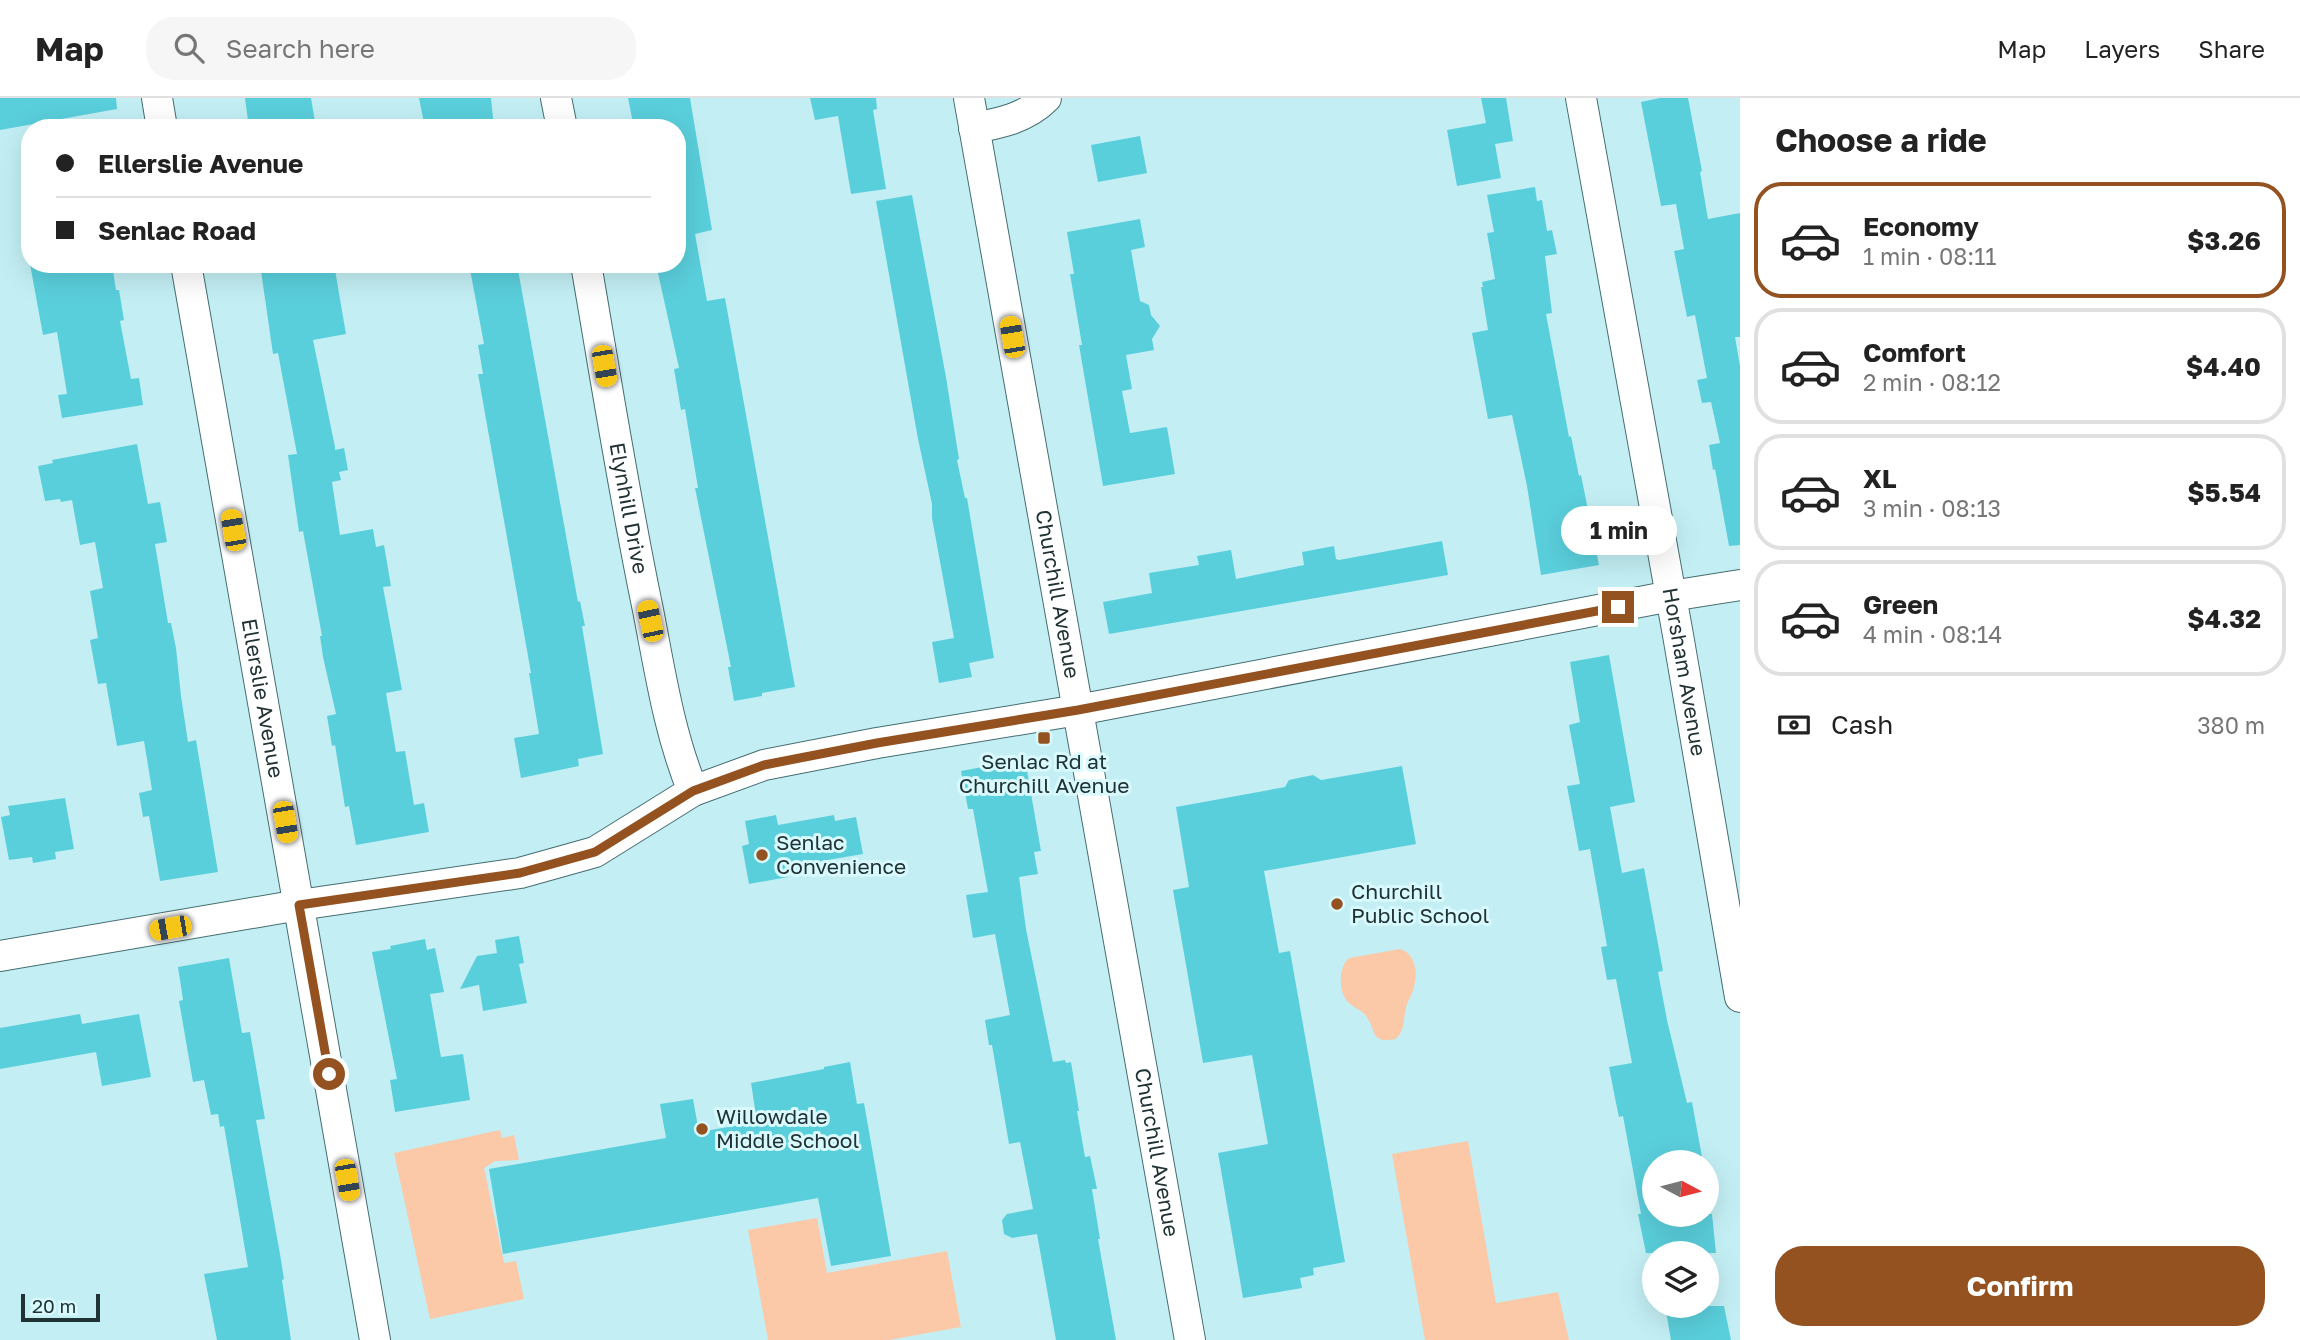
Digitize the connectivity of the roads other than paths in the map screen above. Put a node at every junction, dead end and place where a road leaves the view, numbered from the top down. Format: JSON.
{"nodes":[{"id":1,"x":157,"y":98,"type":"edge"},
{"id":2,"x":556,"y":98,"type":"edge"},
{"id":3,"x":969,"y":98,"type":"edge"},
{"id":4,"x":1046,"y":98,"type":"edge"},
{"id":5,"x":1581,"y":98,"type":"edge"},
{"id":6,"x":160,"y":119,"type":"edge"},
{"id":7,"x":560,"y":119,"type":"edge"},
{"id":8,"x":974,"y":128,"type":"junction"},
{"id":9,"x":188,"y":273,"type":"edge"},
{"id":10,"x":588,"y":273,"type":"edge"},
{"id":11,"x":1740,"y":585,"type":"edge"},
{"id":12,"x":1671,"y":596,"type":"junction"},
{"id":13,"x":1078,"y":710,"type":"junction"},
{"id":14,"x":693,"y":791,"type":"junction"},
{"id":15,"x":299,"y":905,"type":"junction"},
{"id":16,"x":0,"y":956,"type":"edge"},
{"id":17,"x":1740,"y":997,"type":"edge"},
{"id":18,"x":375,"y":1340,"type":"edge"},
{"id":19,"x":1190,"y":1340,"type":"edge"}],
"edges":[{"from":1,"to":6,"type":"street"},
{"from":2,"to":7,"type":"street"},
{"from":3,"to":8,"type":"street","name":"Churchill Avenue"},
{"from":4,"to":8,"type":"street"},
{"from":5,"to":12,"type":"street","name":"Horsham Avenue"},
{"from":8,"to":13,"type":"street","name":"Churchill Avenue"},
{"from":9,"to":15,"type":"street","name":"Ellerslie Avenue"},
{"from":10,"to":14,"type":"street","name":"Elynhill Drive"},
{"from":11,"to":12,"type":"street"},
{"from":12,"to":13,"type":"street"},
{"from":12,"to":17,"type":"street","name":"Horsham Avenue"},
{"from":13,"to":14,"type":"street"},
{"from":13,"to":19,"type":"street","name":"Churchill Avenue"},
{"from":14,"to":15,"type":"street"},
{"from":15,"to":16,"type":"street"},
{"from":15,"to":18,"type":"street","name":"Ellerslie Avenue"}]}
